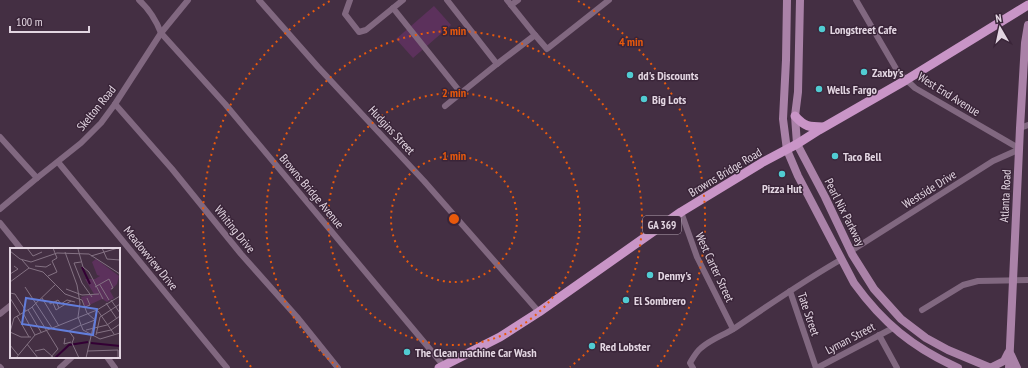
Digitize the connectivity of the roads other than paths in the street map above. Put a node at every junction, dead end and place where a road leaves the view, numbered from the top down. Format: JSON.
{"nodes":[{"id":1,"x":139,"y":0,"type":"edge"},
{"id":2,"x":188,"y":0,"type":"edge"},
{"id":3,"x":259,"y":0,"type":"edge"},
{"id":4,"x":350,"y":0,"type":"edge"},
{"id":5,"x":403,"y":0,"type":"edge"},
{"id":6,"x":446,"y":0,"type":"edge"},
{"id":7,"x":518,"y":0,"type":"edge"},
{"id":8,"x":609,"y":0,"type":"edge"},
{"id":9,"x":786,"y":0,"type":"edge"},
{"id":10,"x":800,"y":0,"type":"edge"},
{"id":11,"x":856,"y":0,"type":"edge"},
{"id":12,"x":509,"y":3,"type":"edge"},
{"id":13,"x":1028,"y":5,"type":"edge"},
{"id":14,"x":393,"y":8,"type":"junction"},
{"id":15,"x":1028,"y":26,"type":"edge"},
{"id":16,"x":161,"y":33,"type":"junction"},
{"id":17,"x":535,"y":34,"type":"junction"},
{"id":18,"x":497,"y":64,"type":"junction"},
{"id":19,"x":906,"y":80,"type":"junction"},
{"id":20,"x":461,"y":93,"type":"junction"},
{"id":21,"x":115,"y":104,"type":"junction"},
{"id":22,"x":445,"y":106,"type":"dead end"},
{"id":23,"x":795,"y":116,"type":"junction"},
{"id":24,"x":1025,"y":126,"type":"edge"},
{"id":25,"x":823,"y":127,"type":"junction"},
{"id":26,"x":0,"y":137,"type":"edge"},
{"id":27,"x":797,"y":144,"type":"junction"},
{"id":28,"x":1020,"y":149,"type":"junction"},
{"id":29,"x":787,"y":150,"type":"junction"},
{"id":30,"x":58,"y":162,"type":"junction"},
{"id":31,"x":37,"y":178,"type":"junction"},
{"id":32,"x":0,"y":209,"type":"edge"},
{"id":33,"x":681,"y":212,"type":"junction"},
{"id":34,"x":0,"y":223,"type":"edge"},
{"id":35,"x":20,"y":248,"type":"edge"},
{"id":36,"x":851,"y":251,"type":"junction"},
{"id":37,"x":842,"y":260,"type":"junction"},
{"id":38,"x":1013,"y":280,"type":"junction"},
{"id":39,"x":1028,"y":280,"type":"edge"},
{"id":40,"x":790,"y":291,"type":"junction"},
{"id":41,"x":10,"y":306,"type":"edge"},
{"id":42,"x":922,"y":310,"type":"dead end"},
{"id":43,"x":539,"y":312,"type":"junction"},
{"id":44,"x":0,"y":314,"type":"edge"},
{"id":45,"x":893,"y":328,"type":"junction"},
{"id":46,"x":733,"y":329,"type":"junction"},
{"id":47,"x":879,"y":335,"type":"junction"},
{"id":48,"x":1010,"y":350,"type":"junction"},
{"id":49,"x":71,"y":358,"type":"edge"},
{"id":50,"x":108,"y":358,"type":"edge"},
{"id":51,"x":692,"y":366,"type":"edge"},
{"id":52,"x":442,"y":367,"type":"edge"},
{"id":53,"x":60,"y":368,"type":"edge"},
{"id":54,"x":115,"y":368,"type":"edge"},
{"id":55,"x":227,"y":368,"type":"edge"},
{"id":56,"x":338,"y":368,"type":"edge"},
{"id":57,"x":817,"y":368,"type":"edge"},
{"id":58,"x":897,"y":368,"type":"edge"},
{"id":59,"x":958,"y":368,"type":"edge"},
{"id":60,"x":990,"y":368,"type":"edge"},
{"id":61,"x":1009,"y":368,"type":"edge"},
{"id":62,"x":1017,"y":368,"type":"edge"}],
"edges":[{"from":1,"to":16,"type":"street","name":"Browns Bridge Avenue"},
{"from":2,"to":16,"type":"street","name":"Skelton Road"},
{"from":3,"to":43,"type":"street","name":"Hudgins Street"},
{"from":4,"to":14,"type":"street"},
{"from":5,"to":14,"type":"street"},
{"from":6,"to":18,"type":"street"},
{"from":7,"to":12,"type":"street"},
{"from":8,"to":17,"type":"street"},
{"from":9,"to":29,"type":"main road","name":"Pearl Nix Parkway"},
{"from":10,"to":23,"type":"main road","name":"Pearl Nix Parkway"},
{"from":11,"to":19,"type":"street","name":"West End Avenue"},
{"from":12,"to":17,"type":"street"},
{"from":13,"to":19,"type":"main road","name":"Browns Bridge Road","number":"GA 369"},
{"from":14,"to":20,"type":"street"},
{"from":15,"to":24,"type":"main road","name":"Atlanta Road"},
{"from":16,"to":21,"type":"street","name":"Skelton Road"},
{"from":16,"to":52,"type":"street","name":"Browns Bridge Avenue"},
{"from":17,"to":18,"type":"street"},
{"from":18,"to":20,"type":"street"},
{"from":19,"to":25,"type":"main road","name":"Browns Bridge Road","number":"GA 369"},
{"from":19,"to":28,"type":"street","name":"West End Avenue"},
{"from":20,"to":22,"type":"street"},
{"from":21,"to":30,"type":"street","name":"Skelton Road"},
{"from":21,"to":56,"type":"street","name":"Whiting Drive"},
{"from":23,"to":25,"type":"main road"},
{"from":23,"to":27,"type":"main road","name":"Pearl Nix Parkway"},
{"from":24,"to":28,"type":"main road","name":"Atlanta Road"},
{"from":25,"to":27,"type":"main road","name":"Browns Bridge Road","number":"GA 369"},
{"from":26,"to":31,"type":"street"},
{"from":27,"to":29,"type":"main road","name":"Browns Bridge Road","number":"GA 369"},
{"from":27,"to":36,"type":"main road","name":"Pearl Nix Parkway"},
{"from":28,"to":36,"type":"street","name":"Westside Drive"},
{"from":28,"to":38,"type":"main road","name":"Atlanta Road"},
{"from":29,"to":33,"type":"main road","name":"Browns Bridge Road","number":"GA 369"},
{"from":29,"to":37,"type":"main road","name":"Pearl Nix Parkway"},
{"from":30,"to":31,"type":"street","name":"Skelton Road"},
{"from":30,"to":55,"type":"street","name":"Meadowview Drive"},
{"from":31,"to":32,"type":"street","name":"Skelton Road"},
{"from":33,"to":43,"type":"main road","name":"Browns Bridge Road","number":"GA 369"},
{"from":33,"to":46,"type":"street","name":"West Carter Street"},
{"from":34,"to":35,"type":"street"},
{"from":36,"to":60,"type":"main road","name":"Pearl Nix Parkway"},
{"from":37,"to":40,"type":"street"},
{"from":37,"to":45,"type":"main road","name":"Pearl Nix Parkway"},
{"from":38,"to":39,"type":"street"},
{"from":38,"to":42,"type":"street"},
{"from":38,"to":48,"type":"main road","name":"Atlanta Road"},
{"from":40,"to":46,"type":"street"},
{"from":40,"to":57,"type":"street","name":"Tate Street"},
{"from":41,"to":44,"type":"street"},
{"from":43,"to":52,"type":"main road","name":"Browns Bridge Road","number":"GA 369"},
{"from":45,"to":47,"type":"street","name":"Lyman Street"},
{"from":45,"to":59,"type":"main road","name":"Pearl Nix Parkway"},
{"from":46,"to":51,"type":"street"},
{"from":47,"to":57,"type":"street","name":"Lyman Street"},
{"from":47,"to":58,"type":"street"},
{"from":48,"to":60,"type":"main road"},
{"from":48,"to":61,"type":"main road","name":"Atlanta Road"},
{"from":48,"to":62,"type":"main road"},
{"from":49,"to":53,"type":"street"},
{"from":50,"to":54,"type":"street"}]}
